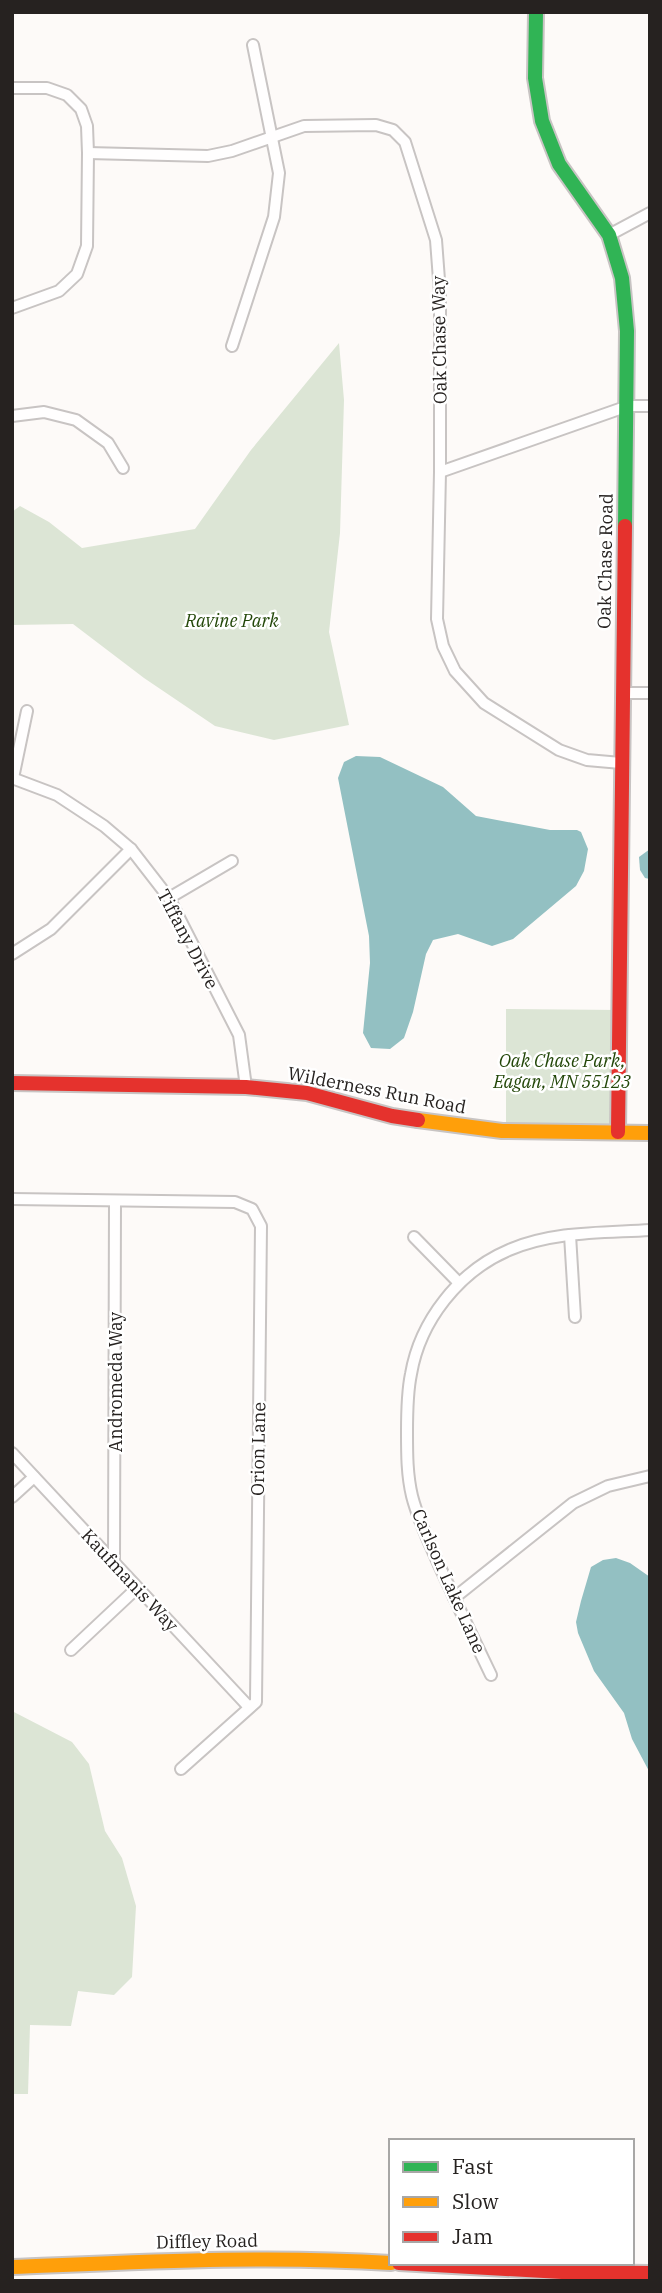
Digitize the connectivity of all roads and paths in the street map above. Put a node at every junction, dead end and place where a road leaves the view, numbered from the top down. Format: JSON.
{"nodes":[{"id":1,"x":536,"y":12,"type":"edge"},
{"id":2,"x":253,"y":45,"type":"dead end"},
{"id":3,"x":12,"y":88,"type":"edge"},
{"id":4,"x":271,"y":137,"type":"junction"},
{"id":5,"x":88,"y":153,"type":"junction"},
{"id":6,"x":650,"y":213,"type":"edge"},
{"id":7,"x":609,"y":235,"type":"junction"},
{"id":8,"x":12,"y":308,"type":"edge"},
{"id":9,"x":232,"y":346,"type":"dead end"},
{"id":10,"x":628,"y":406,"type":"junction"},
{"id":11,"x":650,"y":406,"type":"edge"},
{"id":12,"x":12,"y":415,"type":"edge"},
{"id":13,"x":123,"y":468,"type":"dead end"},
{"id":14,"x":440,"y":472,"type":"junction"},
{"id":15,"x":622,"y":693,"type":"junction"},
{"id":16,"x":650,"y":693,"type":"edge"},
{"id":17,"x":27,"y":711,"type":"dead end"},
{"id":18,"x":621,"y":763,"type":"junction"},
{"id":19,"x":13,"y":778,"type":"edge"},
{"id":20,"x":131,"y":849,"type":"junction"},
{"id":21,"x":232,"y":861,"type":"dead end"},
{"id":22,"x":169,"y":898,"type":"junction"},
{"id":23,"x":12,"y":954,"type":"edge"},
{"id":24,"x":12,"y":1083,"type":"edge"},
{"id":25,"x":246,"y":1087,"type":"junction"},
{"id":26,"x":618,"y":1132,"type":"junction"},
{"id":27,"x":650,"y":1133,"type":"edge"},
{"id":28,"x":12,"y":1199,"type":"edge"},
{"id":29,"x":115,"y":1201,"type":"junction"},
{"id":30,"x":650,"y":1230,"type":"edge"},
{"id":31,"x":570,"y":1235,"type":"junction"},
{"id":32,"x":414,"y":1237,"type":"dead end"},
{"id":33,"x":459,"y":1283,"type":"junction"},
{"id":34,"x":575,"y":1317,"type":"dead end"},
{"id":35,"x":12,"y":1453,"type":"edge"},
{"id":36,"x":650,"y":1476,"type":"edge"},
{"id":37,"x":34,"y":1477,"type":"junction"},
{"id":38,"x":12,"y":1497,"type":"edge"},
{"id":39,"x":114,"y":1563,"type":"junction"},
{"id":40,"x":137,"y":1588,"type":"junction"},
{"id":41,"x":454,"y":1598,"type":"junction"},
{"id":42,"x":71,"y":1650,"type":"dead end"},
{"id":43,"x":491,"y":1675,"type":"dead end"},
{"id":44,"x":248,"y":1706,"type":"junction"},
{"id":45,"x":181,"y":1769,"type":"dead end"},
{"id":46,"x":389,"y":2263,"type":"edge"},
{"id":47,"x":435,"y":2265,"type":"edge"},
{"id":48,"x":16,"y":2267,"type":"edge"},
{"id":49,"x":650,"y":2273,"type":"edge"}],
"edges":[{"from":1,"to":7,"type":"street","name":"Oak Chase Road"},
{"from":2,"to":4,"type":"street"},
{"from":3,"to":5,"type":"street"},
{"from":4,"to":5,"type":"street","name":"Oak Chase Way"},
{"from":4,"to":9,"type":"street"},
{"from":4,"to":14,"type":"street","name":"Oak Chase Way"},
{"from":5,"to":8,"type":"street"},
{"from":6,"to":7,"type":"street"},
{"from":7,"to":10,"type":"street","name":"Oak Chase Road"},
{"from":10,"to":11,"type":"street"},
{"from":10,"to":14,"type":"street"},
{"from":10,"to":15,"type":"street","name":"Oak Chase Road"},
{"from":12,"to":13,"type":"street"},
{"from":14,"to":18,"type":"street","name":"Oak Chase Way"},
{"from":15,"to":16,"type":"street"},
{"from":15,"to":18,"type":"street","name":"Oak Chase Road"},
{"from":17,"to":19,"type":"street"},
{"from":18,"to":26,"type":"street","name":"Oak Chase Road"},
{"from":19,"to":20,"type":"street","name":"Tiffany Drive"},
{"from":20,"to":22,"type":"street","name":"Tiffany Drive"},
{"from":20,"to":23,"type":"street"},
{"from":21,"to":22,"type":"street"},
{"from":22,"to":25,"type":"street","name":"Tiffany Drive"},
{"from":24,"to":25,"type":"street","name":"Wilderness Run Road"},
{"from":25,"to":26,"type":"street","name":"Wilderness Run Road"},
{"from":26,"to":27,"type":"street","name":"Wilderness Run Road"},
{"from":28,"to":29,"type":"street"},
{"from":29,"to":39,"type":"street","name":"Andromeda Way"},
{"from":29,"to":44,"type":"street","name":"Orion Lane"},
{"from":30,"to":31,"type":"street","name":"Carlson Lake Lane"},
{"from":31,"to":33,"type":"street","name":"Carlson Lake Lane"},
{"from":31,"to":34,"type":"street"},
{"from":32,"to":33,"type":"street"},
{"from":33,"to":41,"type":"street","name":"Carlson Lake Lane"},
{"from":35,"to":37,"type":"street","name":"Kaufmanis Way"},
{"from":36,"to":41,"type":"street"},
{"from":37,"to":38,"type":"street"},
{"from":37,"to":39,"type":"street","name":"Kaufmanis Way"},
{"from":39,"to":40,"type":"street","name":"Kaufmanis Way"},
{"from":40,"to":42,"type":"street"},
{"from":40,"to":44,"type":"street","name":"Kaufmanis Way"},
{"from":41,"to":43,"type":"street","name":"Carlson Lake Lane"},
{"from":44,"to":45,"type":"street"},
{"from":46,"to":48,"type":"street","name":"Diffley Road"},
{"from":47,"to":49,"type":"street"}]}
